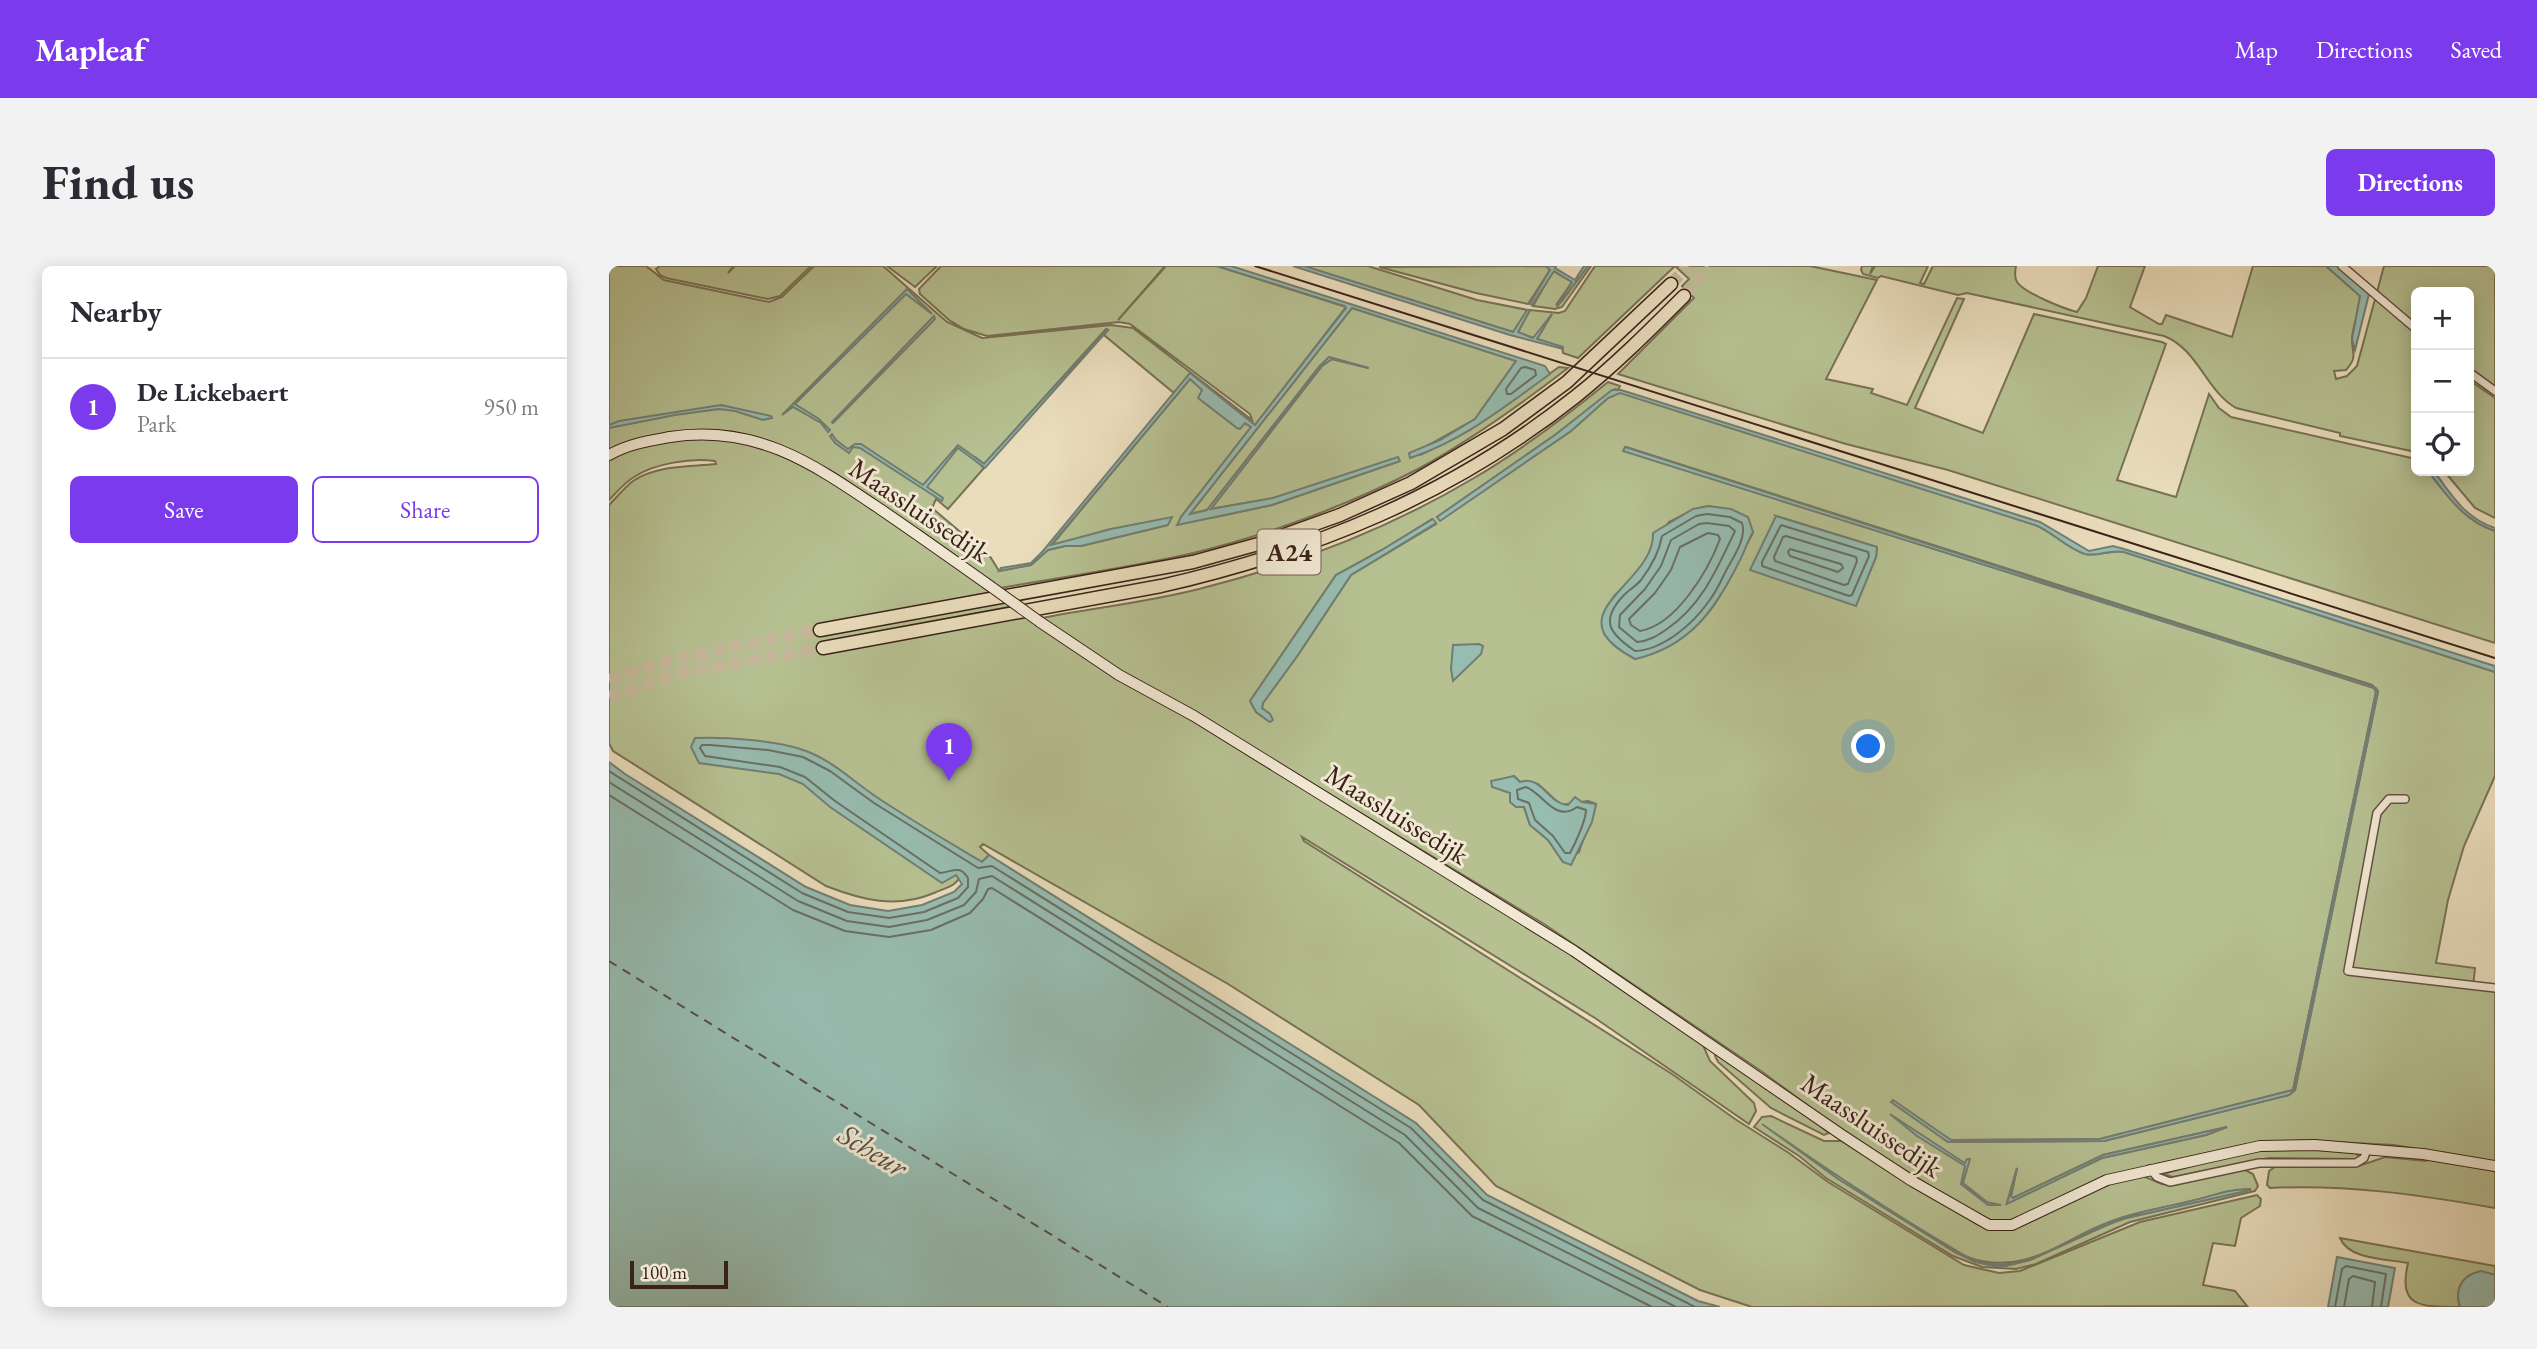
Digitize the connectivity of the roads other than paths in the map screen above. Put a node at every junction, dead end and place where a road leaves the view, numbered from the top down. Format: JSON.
{"nodes":[{"id":1,"x":2342,"y":266,"type":"edge"},
{"id":2,"x":1671,"y":284,"type":"tunnel mouth"},
{"id":3,"x":1684,"y":296,"type":"tunnel mouth"},
{"id":4,"x":2411,"y":325,"type":"edge"},
{"id":5,"x":2474,"y":376,"type":"edge"},
{"id":6,"x":2495,"y":391,"type":"edge"},
{"id":7,"x":609,"y":455,"type":"edge"},
{"id":8,"x":820,"y":631,"type":"tunnel mouth"},
{"id":9,"x":823,"y":648,"type":"tunnel mouth"},
{"id":10,"x":2405,"y":799,"type":"dead end"},
{"id":11,"x":2495,"y":988,"type":"edge"},
{"id":12,"x":2367,"y":1149,"type":"junction"},
{"id":13,"x":2495,"y":1167,"type":"edge"},
{"id":14,"x":2150,"y":1169,"type":"junction"}],
"edges":[{"from":1,"to":4,"type":"street"},
{"from":2,"to":8,"type":"highway","number":"A24"},
{"from":3,"to":9,"type":"highway","number":"A24"},
{"from":5,"to":6,"type":"street"},
{"from":7,"to":14,"type":"street","name":"Maassluissedijk","bridge":true},
{"from":10,"to":11,"type":"street"},
{"from":12,"to":13,"type":"street","name":"Maassluissedijk"},
{"from":12,"to":14,"type":"street","name":"Maassluissedijk"},
{"from":12,"to":14,"type":"street"}]}
